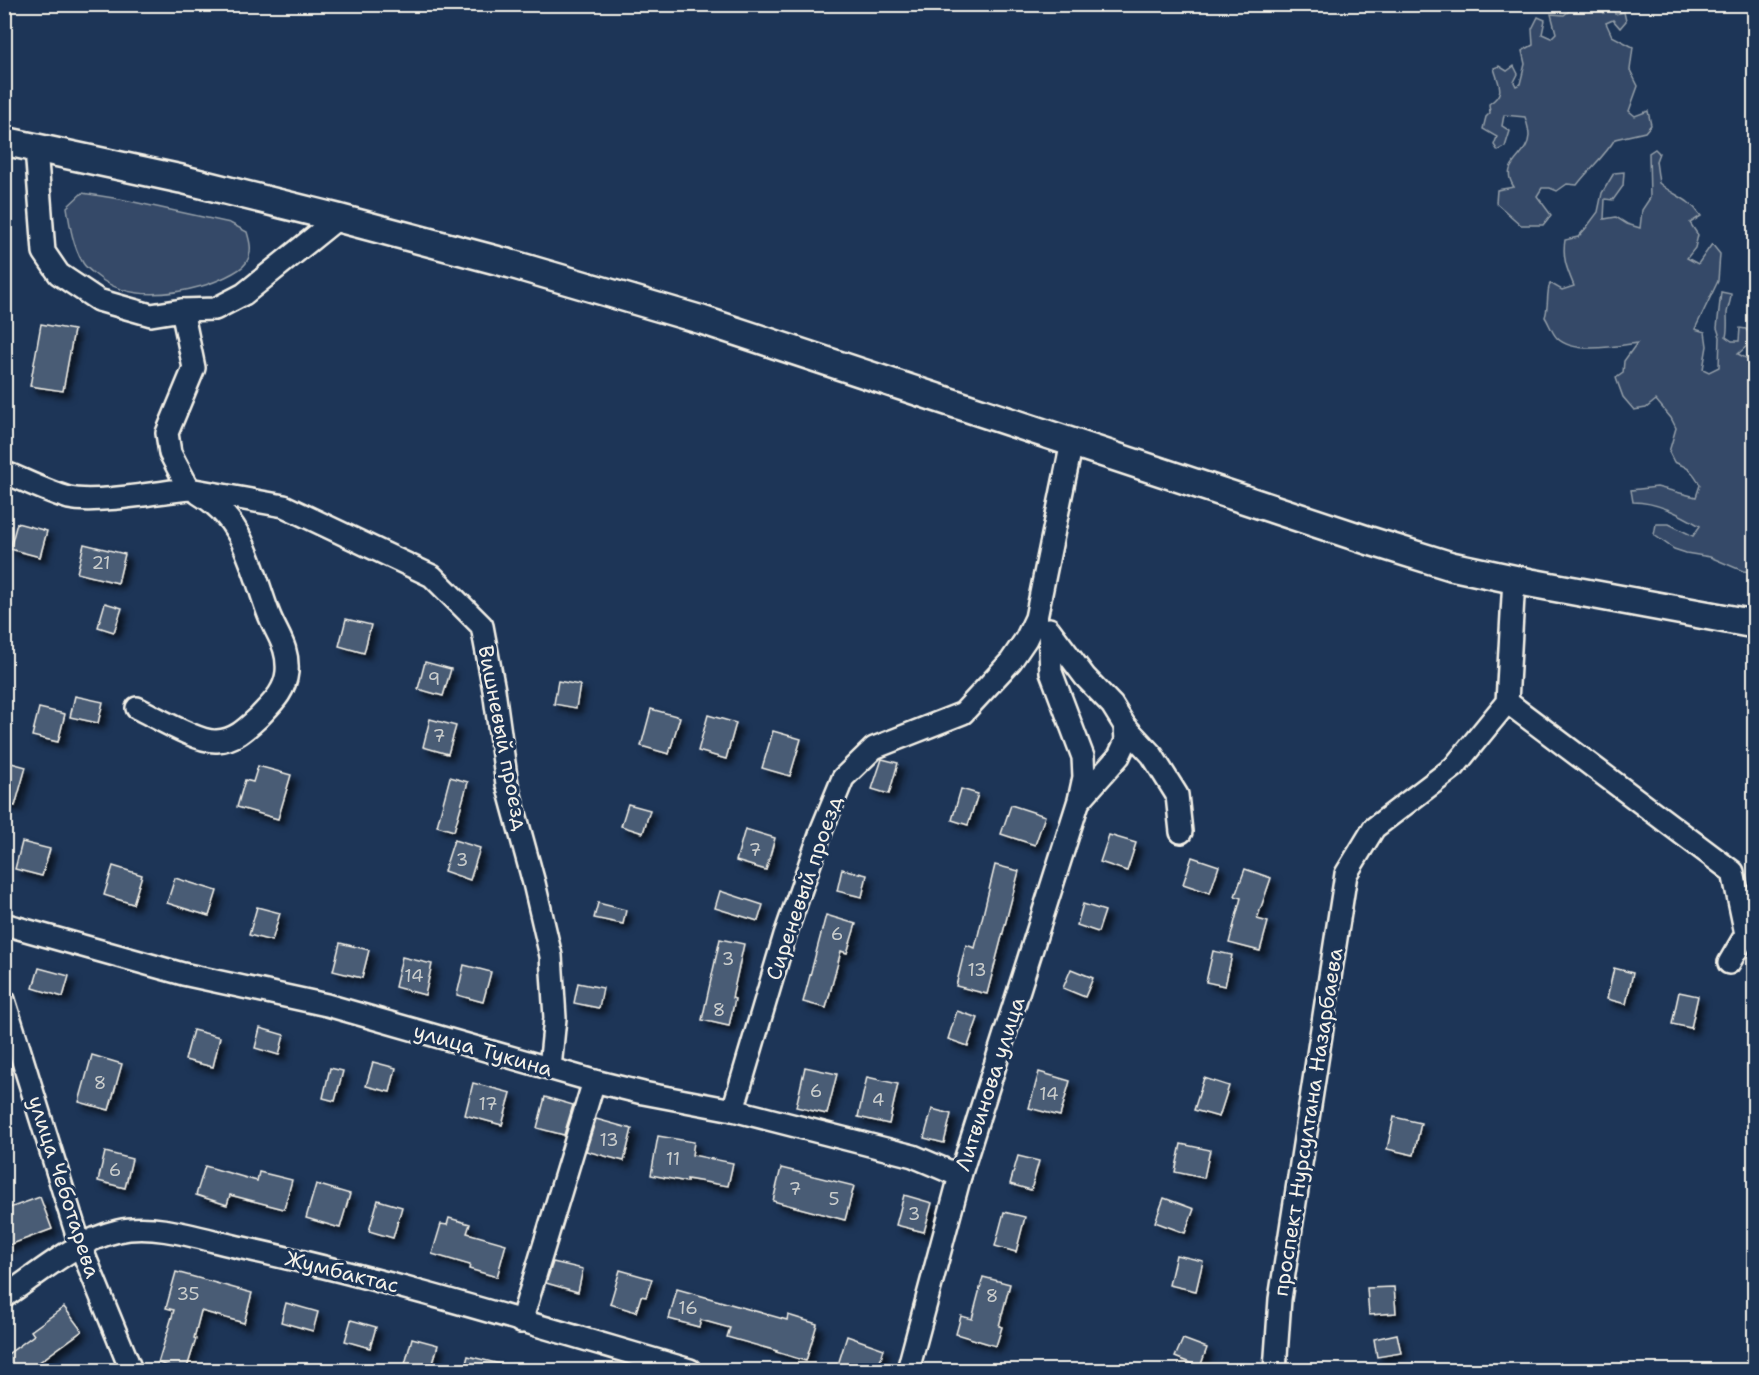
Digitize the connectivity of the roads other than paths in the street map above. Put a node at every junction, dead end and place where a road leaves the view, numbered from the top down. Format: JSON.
{"nodes":[{"id":1,"x":4,"y":141,"type":"edge"},
{"id":2,"x":36,"y":148,"type":"junction"},
{"id":3,"x":338,"y":218,"type":"junction"},
{"id":4,"x":182,"y":310,"type":"junction"},
{"id":5,"x":1071,"y":442,"type":"junction"},
{"id":6,"x":4,"y":472,"type":"edge"},
{"id":7,"x":189,"y":489,"type":"junction"},
{"id":8,"x":1514,"y":579,"type":"junction"},
{"id":9,"x":1041,"y":590,"type":"junction"},
{"id":10,"x":1755,"y":624,"type":"edge"},
{"id":11,"x":1049,"y":630,"type":"junction"},
{"id":12,"x":1507,"y":702,"type":"junction"},
{"id":13,"x":137,"y":708,"type":"dead end"},
{"id":14,"x":1125,"y":726,"type":"junction"},
{"id":15,"x":1079,"y":800,"type":"junction"},
{"id":16,"x":1181,"y":832,"type":"dead end"},
{"id":17,"x":4,"y":924,"type":"edge"},
{"id":18,"x":1729,"y":963,"type":"dead end"},
{"id":19,"x":4,"y":1000,"type":"edge"},
{"id":20,"x":550,"y":1068,"type":"junction"},
{"id":21,"x":594,"y":1081,"type":"junction"},
{"id":22,"x":733,"y":1110,"type":"junction"},
{"id":23,"x":960,"y":1176,"type":"junction"},
{"id":24,"x":80,"y":1245,"type":"junction"},
{"id":25,"x":4,"y":1297,"type":"edge"},
{"id":26,"x":521,"y":1322,"type":"junction"},
{"id":27,"x":131,"y":1371,"type":"edge"},
{"id":28,"x":690,"y":1371,"type":"edge"},
{"id":29,"x":908,"y":1371,"type":"edge"},
{"id":30,"x":1275,"y":1371,"type":"edge"}],
"edges":[{"from":1,"to":2,"type":"main road"},
{"from":2,"to":3,"type":"main road"},
{"from":2,"to":4,"type":"street"},
{"from":3,"to":4,"type":"street"},
{"from":3,"to":5,"type":"main road"},
{"from":4,"to":7,"type":"street"},
{"from":5,"to":8,"type":"main road"},
{"from":5,"to":9,"type":"street","name":"Сиреневый проезд"},
{"from":6,"to":7,"type":"street","name":"Вишневый проезд"},
{"from":7,"to":13,"type":"street"},
{"from":7,"to":20,"type":"street","name":"Вишневый проезд"},
{"from":8,"to":10,"type":"main road"},
{"from":8,"to":12,"type":"street"},
{"from":9,"to":11,"type":"street","name":"Литвинова улица"},
{"from":9,"to":22,"type":"street","name":"Сиреневый проезд"},
{"from":11,"to":14,"type":"street"},
{"from":11,"to":15,"type":"street","name":"Литвинова улица"},
{"from":12,"to":18,"type":"street"},
{"from":12,"to":30,"type":"street","name":"проспект Нурсултана Назарбаева"},
{"from":14,"to":15,"type":"street"},
{"from":14,"to":16,"type":"street"},
{"from":15,"to":23,"type":"street","name":"Литвинова улица"},
{"from":17,"to":20,"type":"street","name":"улица Тукина"},
{"from":19,"to":24,"type":"street","name":"улица Чеботарева"},
{"from":20,"to":21,"type":"street","name":"улица Тукина"},
{"from":21,"to":22,"type":"street","name":"улица Тукина"},
{"from":21,"to":26,"type":"street"},
{"from":22,"to":23,"type":"street","name":"улица Тукина"},
{"from":23,"to":29,"type":"street","name":"Литвинова улица"},
{"from":24,"to":25,"type":"street","name":"Жумбактас"},
{"from":24,"to":26,"type":"street","name":"Жумбактас"},
{"from":24,"to":27,"type":"street","name":"улица Чеботарева"},
{"from":26,"to":28,"type":"street","name":"Жумбактас"}]}
